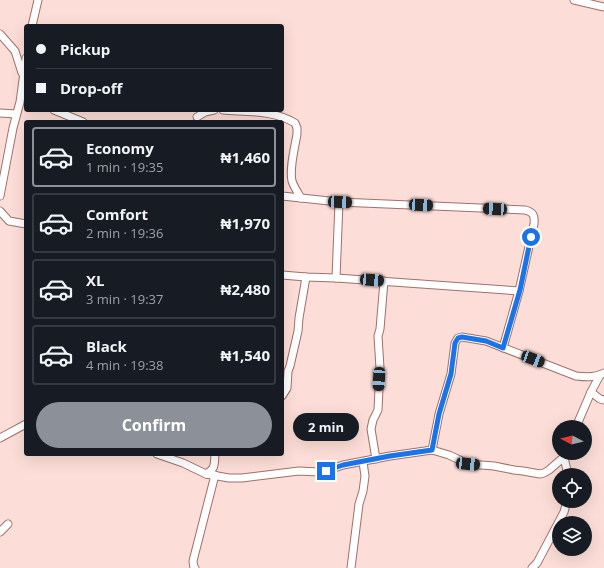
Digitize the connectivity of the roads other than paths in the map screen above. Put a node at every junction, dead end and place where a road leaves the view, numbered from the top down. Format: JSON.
{"nodes":[{"id":1,"x":38,"y":0,"type":"edge"},
{"id":2,"x":574,"y":0,"type":"edge"},
{"id":3,"x":604,"y":7,"type":"edge"},
{"id":4,"x":32,"y":24,"type":"edge"},
{"id":5,"x":0,"y":34,"type":"edge"},
{"id":6,"x":24,"y":70,"type":"edge"},
{"id":7,"x":23,"y":76,"type":"junction"},
{"id":8,"x":23,"y":102,"type":"edge"},
{"id":9,"x":59,"y":112,"type":"edge"},
{"id":10,"x":205,"y":112,"type":"edge"},
{"id":11,"x":254,"y":112,"type":"edge"},
{"id":12,"x":0,"y":113,"type":"edge"},
{"id":13,"x":16,"y":114,"type":"junction"},
{"id":14,"x":197,"y":117,"type":"dead end"},
{"id":15,"x":78,"y":120,"type":"edge"},
{"id":16,"x":0,"y":196,"type":"edge"},
{"id":17,"x":284,"y":196,"type":"edge"},
{"id":18,"x":301,"y":198,"type":"junction"},
{"id":19,"x":340,"y":202,"type":"junction"},
{"id":20,"x":0,"y":211,"type":"edge"},
{"id":21,"x":24,"y":224,"type":"edge"},
{"id":22,"x":284,"y":275,"type":"edge"},
{"id":23,"x":306,"y":277,"type":"junction"},
{"id":24,"x":336,"y":278,"type":"junction"},
{"id":25,"x":384,"y":281,"type":"junction"},
{"id":26,"x":520,"y":290,"type":"junction"},
{"id":27,"x":503,"y":348,"type":"junction"},
{"id":28,"x":602,"y":374,"type":"edge"},
{"id":29,"x":591,"y":392,"type":"junction"},
{"id":30,"x":284,"y":393,"type":"edge"},
{"id":31,"x":604,"y":400,"type":"edge"},
{"id":32,"x":579,"y":420,"type":"edge"},
{"id":33,"x":24,"y":425,"type":"edge"},
{"id":34,"x":0,"y":438,"type":"edge"},
{"id":35,"x":432,"y":450,"type":"junction"},
{"id":36,"x":162,"y":456,"type":"edge"},
{"id":37,"x":215,"y":456,"type":"edge"},
{"id":38,"x":376,"y":459,"type":"junction"},
{"id":39,"x":559,"y":460,"type":"edge"},
{"id":40,"x":363,"y":462,"type":"junction"},
{"id":41,"x":206,"y":474,"type":"junction"},
{"id":42,"x":215,"y":475,"type":"junction"},
{"id":43,"x":565,"y":508,"type":"edge"},
{"id":44,"x":8,"y":524,"type":"dead end"},
{"id":45,"x":0,"y":532,"type":"edge"},
{"id":46,"x":195,"y":568,"type":"edge"},
{"id":47,"x":351,"y":568,"type":"edge"},
{"id":48,"x":532,"y":568,"type":"edge"}],
"edges":[{"from":1,"to":4,"type":"street"},
{"from":2,"to":3,"type":"street"},
{"from":5,"to":7,"type":"street"},
{"from":6,"to":7,"type":"street"},
{"from":7,"to":8,"type":"street"},
{"from":8,"to":13,"type":"street"},
{"from":9,"to":15,"type":"street"},
{"from":10,"to":14,"type":"street"},
{"from":11,"to":18,"type":"street"},
{"from":12,"to":13,"type":"street"},
{"from":13,"to":16,"type":"street"},
{"from":17,"to":18,"type":"street"},
{"from":18,"to":19,"type":"street"},
{"from":19,"to":24,"type":"street"},
{"from":19,"to":26,"type":"street"},
{"from":20,"to":21,"type":"street"},
{"from":22,"to":23,"type":"street"},
{"from":23,"to":24,"type":"street"},
{"from":23,"to":30,"type":"street"},
{"from":24,"to":25,"type":"street"},
{"from":25,"to":26,"type":"street"},
{"from":25,"to":38,"type":"street"},
{"from":26,"to":27,"type":"street"},
{"from":27,"to":28,"type":"street"},
{"from":27,"to":35,"type":"street"},
{"from":28,"to":29,"type":"street"},
{"from":29,"to":31,"type":"street"},
{"from":29,"to":32,"type":"street"},
{"from":33,"to":34,"type":"street"},
{"from":35,"to":38,"type":"street"},
{"from":35,"to":39,"type":"street"},
{"from":36,"to":41,"type":"street"},
{"from":37,"to":41,"type":"street"},
{"from":38,"to":40,"type":"street"},
{"from":40,"to":42,"type":"street"},
{"from":40,"to":47,"type":"street"},
{"from":41,"to":42,"type":"street"},
{"from":42,"to":46,"type":"street"},
{"from":43,"to":48,"type":"street"},
{"from":44,"to":45,"type":"street"}]}
